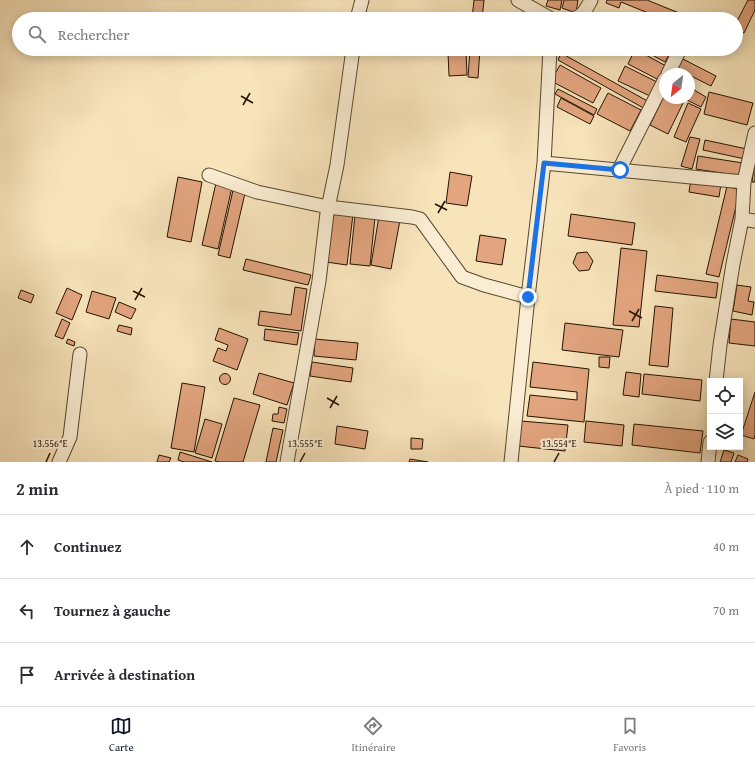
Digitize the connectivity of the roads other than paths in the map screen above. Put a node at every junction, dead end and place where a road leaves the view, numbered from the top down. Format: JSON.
{"nodes":[{"id":1,"x":362,"y":0,"type":"edge"},
{"id":2,"x":518,"y":0,"type":"edge"},
{"id":3,"x":591,"y":0,"type":"edge"},
{"id":4,"x":359,"y":12,"type":"edge"},
{"id":5,"x":539,"y":12,"type":"edge"},
{"id":6,"x":585,"y":12,"type":"edge"},
{"id":7,"x":352,"y":56,"type":"edge"},
{"id":8,"x":550,"y":56,"type":"edge"},
{"id":9,"x":677,"y":56,"type":"edge"},
{"id":10,"x":671,"y":68,"type":"edge"},
{"id":11,"x":659,"y":92,"type":"edge"},
{"id":12,"x":755,"y":133,"type":"edge"},
{"id":13,"x":544,"y":163,"type":"junction"},
{"id":14,"x":620,"y":170,"type":"junction"},
{"id":15,"x":209,"y":175,"type":"dead end"},
{"id":16,"x":744,"y":182,"type":"junction"},
{"id":17,"x":328,"y":207,"type":"junction"},
{"id":18,"x":742,"y":219,"type":"junction"},
{"id":19,"x":755,"y":221,"type":"edge"},
{"id":20,"x":528,"y":297,"type":"junction"},
{"id":21,"x":80,"y":354,"type":"dead end"},
{"id":22,"x":716,"y":378,"type":"edge"},
{"id":23,"x":709,"y":450,"type":"edge"},
{"id":24,"x":59,"y":462,"type":"edge"},
{"id":25,"x":287,"y":462,"type":"edge"},
{"id":26,"x":511,"y":462,"type":"edge"},
{"id":27,"x":708,"y":462,"type":"edge"}],
"edges":[{"from":1,"to":4,"type":"street"},
{"from":2,"to":5,"type":"street"},
{"from":3,"to":6,"type":"street"},
{"from":7,"to":17,"type":"street"},
{"from":8,"to":13,"type":"street"},
{"from":9,"to":10,"type":"street"},
{"from":11,"to":14,"type":"street"},
{"from":12,"to":16,"type":"street"},
{"from":13,"to":14,"type":"street"},
{"from":13,"to":20,"type":"street"},
{"from":14,"to":16,"type":"street"},
{"from":15,"to":17,"type":"street"},
{"from":16,"to":18,"type":"street"},
{"from":17,"to":20,"type":"street"},
{"from":17,"to":25,"type":"street"},
{"from":18,"to":19,"type":"street"},
{"from":18,"to":22,"type":"street"},
{"from":20,"to":26,"type":"street"},
{"from":21,"to":24,"type":"street"},
{"from":23,"to":27,"type":"street"}]}
